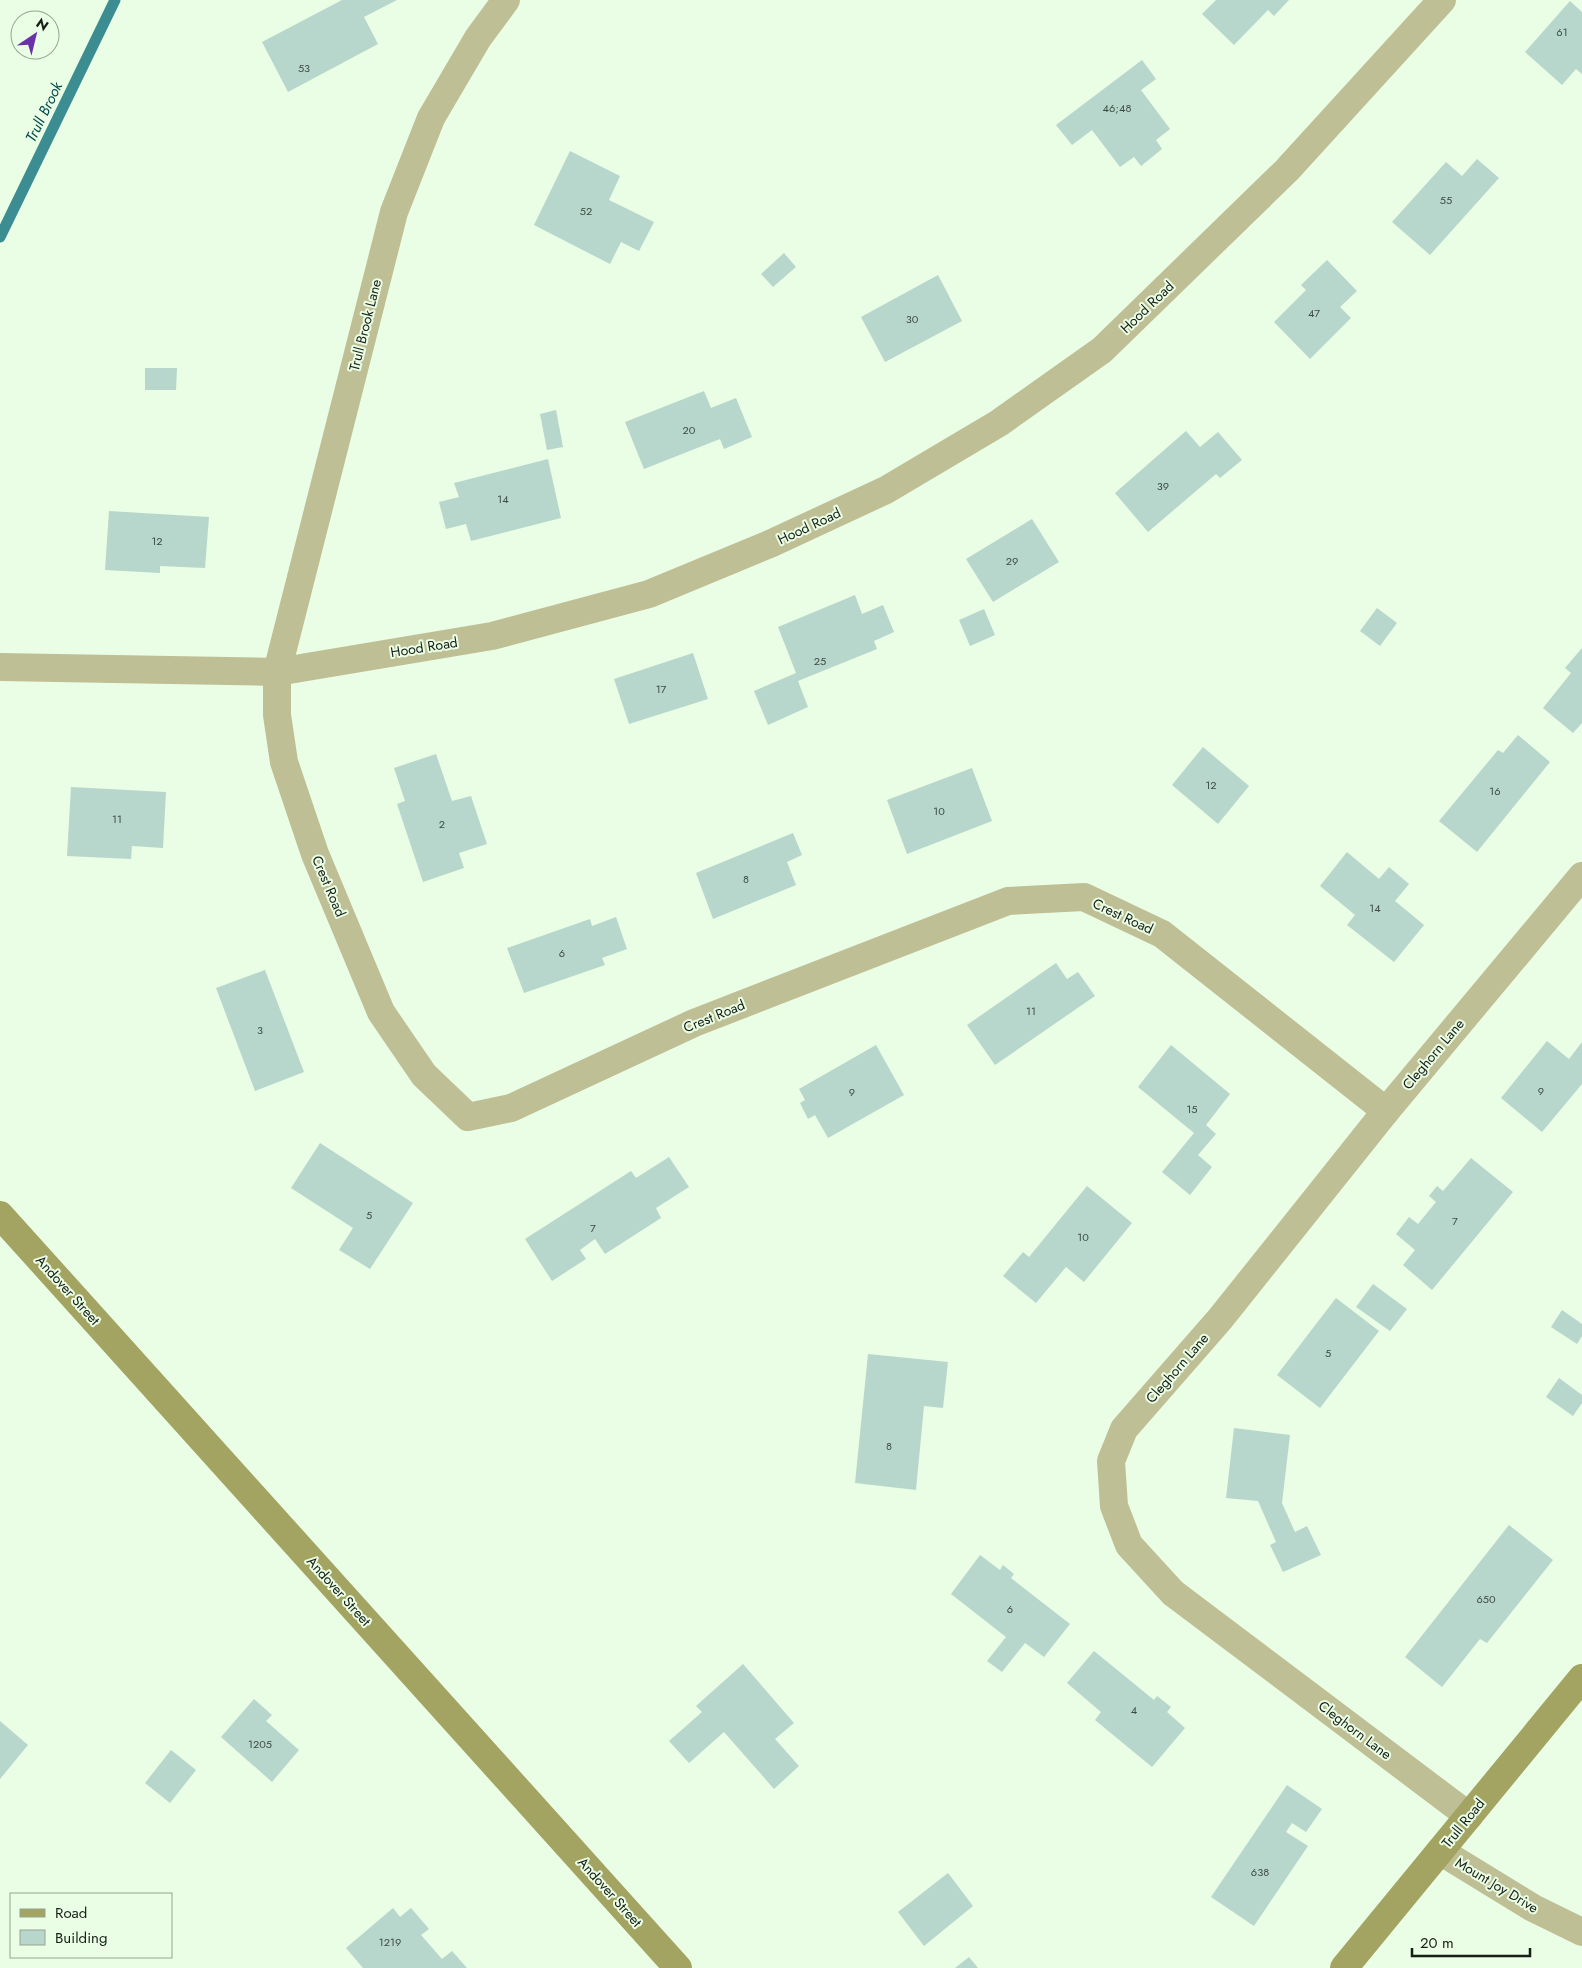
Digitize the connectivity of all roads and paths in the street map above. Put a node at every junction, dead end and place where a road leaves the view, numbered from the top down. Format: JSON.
{"nodes":[{"id":1,"x":506,"y":0,"type":"edge"},
{"id":2,"x":1442,"y":0,"type":"edge"},
{"id":3,"x":0,"y":667,"type":"edge"},
{"id":4,"x":277,"y":672,"type":"junction"},
{"id":5,"x":1582,"y":876,"type":"edge"},
{"id":6,"x":1386,"y":1111,"type":"junction"},
{"id":7,"x":0,"y":1215,"type":"edge"},
{"id":8,"x":1582,"y":1678,"type":"edge"},
{"id":9,"x":1469,"y":1816,"type":"junction"},
{"id":10,"x":1440,"y":1850,"type":"junction"},
{"id":11,"x":1582,"y":1932,"type":"edge"},
{"id":12,"x":678,"y":1968,"type":"edge"},
{"id":13,"x":1344,"y":1968,"type":"edge"}],
"edges":[{"from":1,"to":4,"type":"street","name":"Trull Brook Lane"},
{"from":2,"to":4,"type":"street","name":"Hood Road"},
{"from":3,"to":4,"type":"street","name":"Hood Road"},
{"from":4,"to":6,"type":"street","name":"Crest Road"},
{"from":5,"to":6,"type":"street","name":"Cleghorn Lane"},
{"from":6,"to":9,"type":"street","name":"Cleghorn Lane"},
{"from":7,"to":12,"type":"main road","name":"Andover Street"},
{"from":8,"to":9,"type":"main road","name":"Trull Road"},
{"from":9,"to":10,"type":"main road","name":"Trull Road"},
{"from":10,"to":11,"type":"street","name":"Mount Joy Drive"},
{"from":10,"to":13,"type":"main road","name":"Trull Road"}]}
